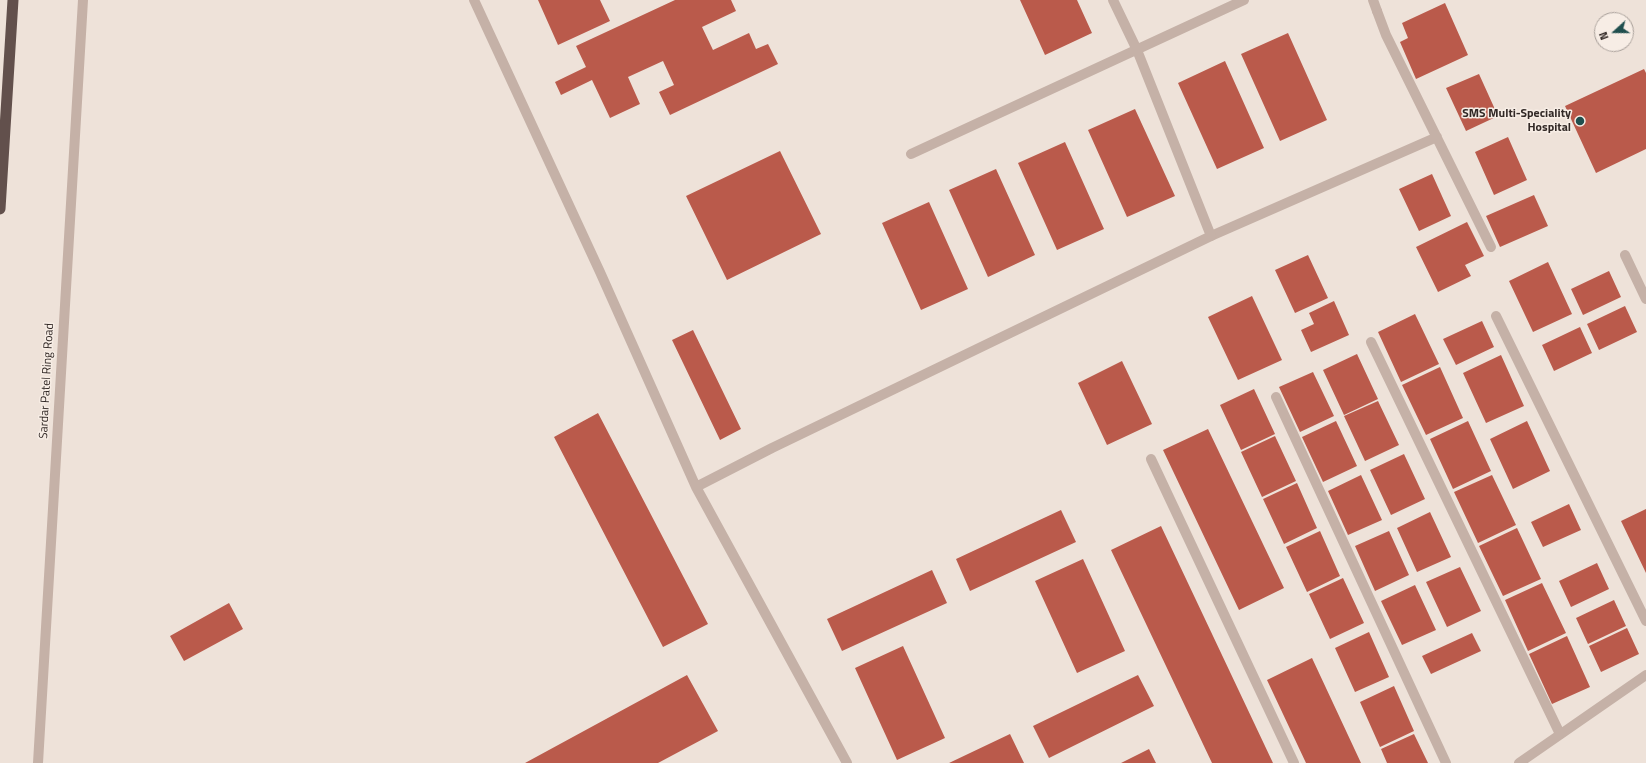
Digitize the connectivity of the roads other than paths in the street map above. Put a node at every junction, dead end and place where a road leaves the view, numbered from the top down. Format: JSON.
{"nodes":[{"id":1,"x":13,"y":0,"type":"edge"},
{"id":2,"x":83,"y":0,"type":"edge"},
{"id":3,"x":474,"y":0,"type":"edge"},
{"id":4,"x":1113,"y":0,"type":"edge"},
{"id":5,"x":1244,"y":0,"type":"edge"},
{"id":6,"x":1373,"y":0,"type":"edge"},
{"id":7,"x":1137,"y":50,"type":"junction"},
{"id":8,"x":1437,"y":137,"type":"junction"},
{"id":9,"x":910,"y":154,"type":"dead end"},
{"id":10,"x":0,"y":209,"type":"edge"},
{"id":11,"x":1211,"y":236,"type":"junction"},
{"id":12,"x":1491,"y":247,"type":"dead end"},
{"id":13,"x":1625,"y":255,"type":"dead end"},
{"id":14,"x":1646,"y":299,"type":"edge"},
{"id":15,"x":1496,"y":316,"type":"dead end"},
{"id":16,"x":1371,"y":342,"type":"dead end"},
{"id":17,"x":1276,"y":398,"type":"dead end"},
{"id":18,"x":1151,"y":459,"type":"dead end"},
{"id":19,"x":696,"y":487,"type":"junction"},
{"id":20,"x":1646,"y":621,"type":"edge"},
{"id":21,"x":1646,"y":676,"type":"edge"},
{"id":22,"x":1560,"y":734,"type":"junction"},
{"id":23,"x":38,"y":763,"type":"edge"},
{"id":24,"x":847,"y":763,"type":"edge"},
{"id":25,"x":1294,"y":763,"type":"edge"},
{"id":26,"x":1446,"y":763,"type":"edge"},
{"id":27,"x":1519,"y":763,"type":"edge"}],
"edges":[{"from":1,"to":10,"type":"highway"},
{"from":2,"to":23,"type":"street","name":"Sardar Patel Ring Road"},
{"from":3,"to":19,"type":"street"},
{"from":4,"to":7,"type":"street"},
{"from":5,"to":7,"type":"street"},
{"from":6,"to":8,"type":"street"},
{"from":7,"to":9,"type":"street"},
{"from":7,"to":11,"type":"street"},
{"from":8,"to":11,"type":"street"},
{"from":8,"to":12,"type":"street"},
{"from":11,"to":19,"type":"street"},
{"from":13,"to":14,"type":"street"},
{"from":15,"to":20,"type":"street"},
{"from":16,"to":22,"type":"street"},
{"from":17,"to":26,"type":"street"},
{"from":18,"to":25,"type":"street"},
{"from":19,"to":24,"type":"street"},
{"from":21,"to":22,"type":"street"},
{"from":22,"to":27,"type":"street"}]}
